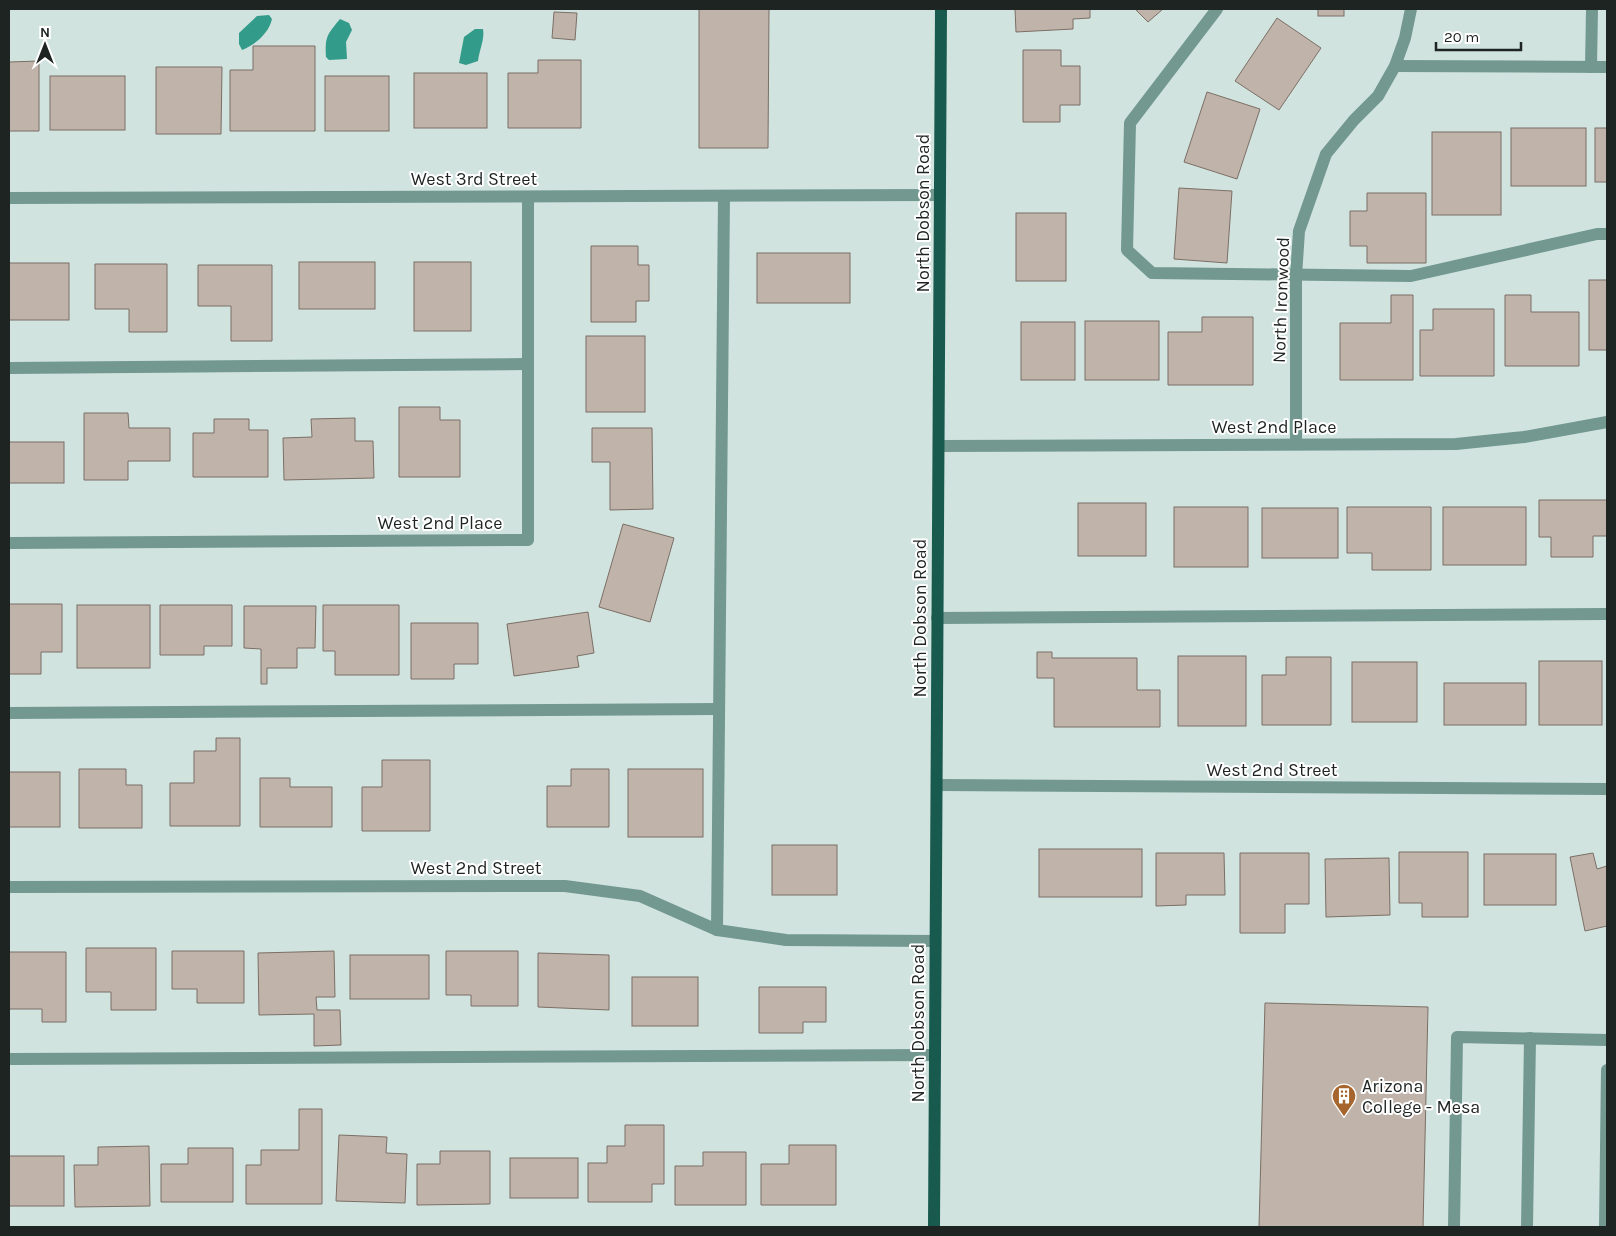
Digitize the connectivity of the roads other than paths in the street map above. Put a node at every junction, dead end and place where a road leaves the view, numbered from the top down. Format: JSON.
{"nodes":[{"id":1,"x":941,"y":9,"type":"edge"},
{"id":2,"x":1217,"y":9,"type":"edge"},
{"id":3,"x":1411,"y":9,"type":"edge"},
{"id":4,"x":1592,"y":9,"type":"edge"},
{"id":5,"x":1395,"y":66,"type":"junction"},
{"id":6,"x":1591,"y":66,"type":"junction"},
{"id":7,"x":1607,"y":67,"type":"edge"},
{"id":8,"x":940,"y":195,"type":"junction"},
{"id":9,"x":724,"y":196,"type":"junction"},
{"id":10,"x":528,"y":197,"type":"junction"},
{"id":11,"x":9,"y":198,"type":"edge"},
{"id":12,"x":1607,"y":234,"type":"edge"},
{"id":13,"x":1296,"y":276,"type":"junction"},
{"id":14,"x":528,"y":364,"type":"junction"},
{"id":15,"x":9,"y":368,"type":"edge"},
{"id":16,"x":1607,"y":422,"type":"edge"},
{"id":17,"x":1296,"y":444,"type":"junction"},
{"id":18,"x":939,"y":446,"type":"junction"},
{"id":19,"x":9,"y":543,"type":"edge"},
{"id":20,"x":1607,"y":614,"type":"edge"},
{"id":21,"x":937,"y":618,"type":"junction"},
{"id":22,"x":719,"y":709,"type":"junction"},
{"id":23,"x":9,"y":713,"type":"edge"},
{"id":24,"x":937,"y":785,"type":"junction"},
{"id":25,"x":1607,"y":789,"type":"edge"},
{"id":26,"x":9,"y":887,"type":"edge"},
{"id":27,"x":717,"y":930,"type":"junction"},
{"id":28,"x":935,"y":941,"type":"junction"},
{"id":29,"x":1530,"y":1038,"type":"junction"},
{"id":30,"x":1607,"y":1040,"type":"edge"},
{"id":31,"x":935,"y":1055,"type":"junction"},
{"id":32,"x":9,"y":1059,"type":"edge"},
{"id":33,"x":1607,"y":1070,"type":"edge"},
{"id":34,"x":934,"y":1227,"type":"edge"},
{"id":35,"x":1454,"y":1227,"type":"edge"},
{"id":36,"x":1527,"y":1227,"type":"edge"},
{"id":37,"x":1605,"y":1227,"type":"edge"}],
"edges":[{"from":1,"to":8,"type":"main road","name":"North Dobson Road"},
{"from":2,"to":13,"type":"street"},
{"from":3,"to":5,"type":"street","name":"North Ironwood"},
{"from":4,"to":6,"type":"street"},
{"from":5,"to":6,"type":"street"},
{"from":5,"to":13,"type":"street","name":"North Ironwood"},
{"from":6,"to":7,"type":"street"},
{"from":8,"to":9,"type":"street","name":"West 3rd Street"},
{"from":8,"to":18,"type":"main road","name":"North Dobson Road"},
{"from":9,"to":10,"type":"street","name":"West 3rd Street"},
{"from":9,"to":22,"type":"street"},
{"from":10,"to":11,"type":"street","name":"West 3rd Street"},
{"from":10,"to":14,"type":"street","name":"West 2nd Place"},
{"from":12,"to":13,"type":"street"},
{"from":13,"to":17,"type":"street","name":"North Ironwood"},
{"from":14,"to":15,"type":"street"},
{"from":14,"to":19,"type":"street","name":"West 2nd Place"},
{"from":16,"to":17,"type":"street","name":"West 2nd Place"},
{"from":17,"to":18,"type":"street","name":"West 2nd Place"},
{"from":18,"to":21,"type":"main road","name":"North Dobson Road"},
{"from":20,"to":21,"type":"street"},
{"from":21,"to":24,"type":"main road","name":"North Dobson Road"},
{"from":22,"to":23,"type":"street"},
{"from":22,"to":27,"type":"street"},
{"from":24,"to":25,"type":"street","name":"West 2nd Street"},
{"from":24,"to":28,"type":"main road","name":"North Dobson Road"},
{"from":26,"to":27,"type":"street","name":"West 2nd Street"},
{"from":27,"to":28,"type":"street","name":"West 2nd Street"},
{"from":28,"to":31,"type":"main road","name":"North Dobson Road"},
{"from":29,"to":30,"type":"street"},
{"from":29,"to":35,"type":"street"},
{"from":29,"to":36,"type":"street"},
{"from":31,"to":32,"type":"street"},
{"from":31,"to":34,"type":"main road","name":"North Dobson Road"},
{"from":33,"to":37,"type":"street"}]}
